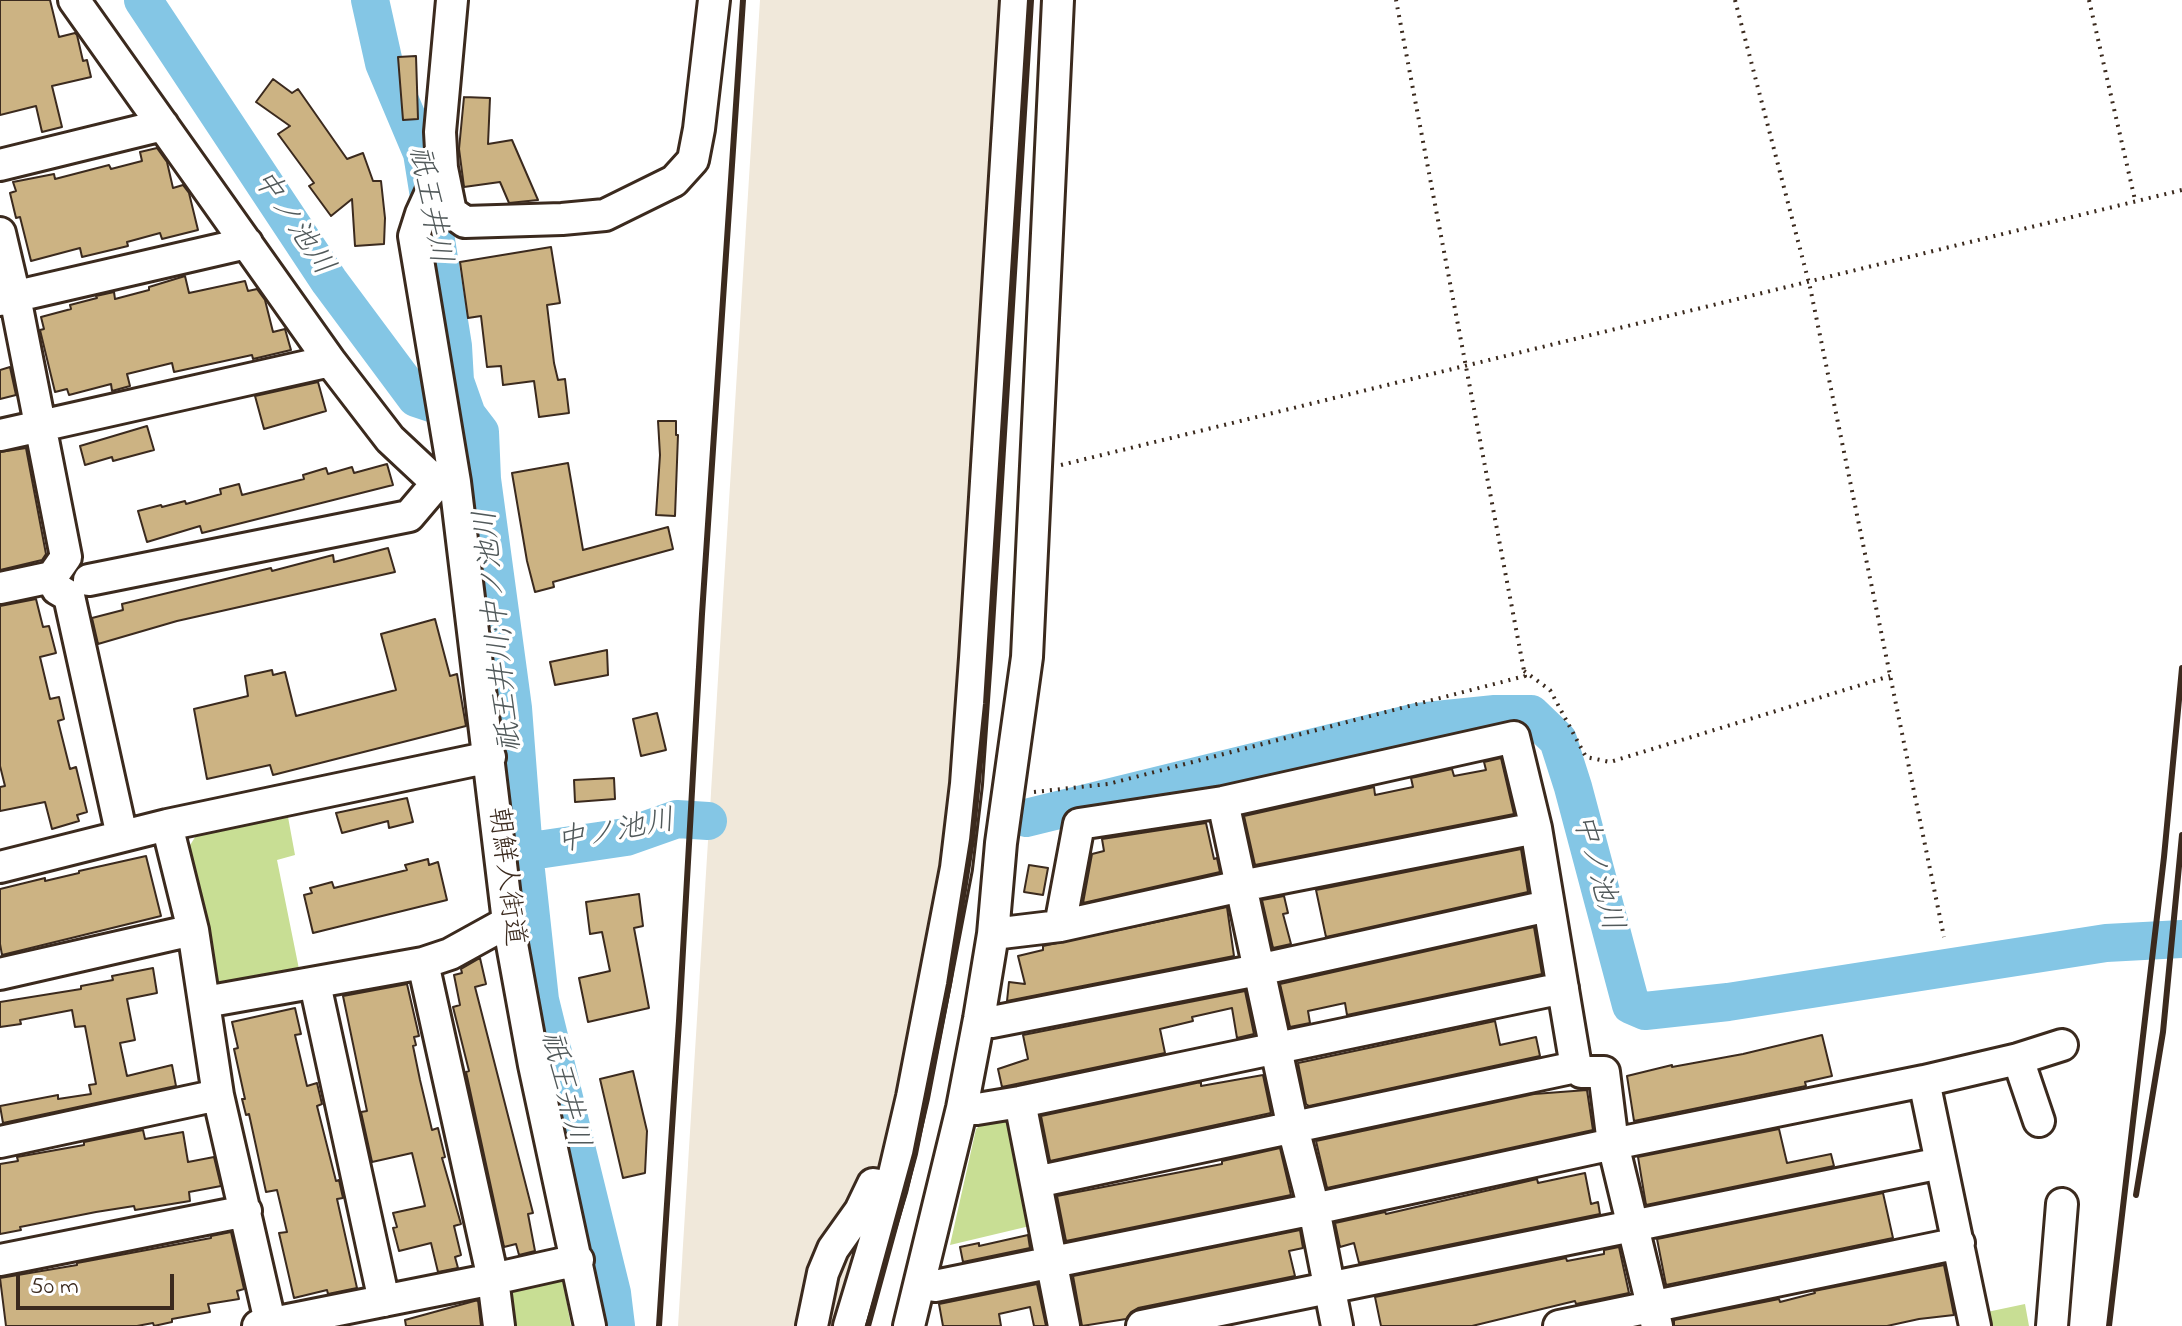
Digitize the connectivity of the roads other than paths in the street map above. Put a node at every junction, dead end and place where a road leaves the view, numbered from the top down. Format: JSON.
{"nodes":[{"id":1,"x":74,"y":0,"type":"edge"},
{"id":2,"x":452,"y":0,"type":"edge"},
{"id":3,"x":714,"y":0,"type":"edge"},
{"id":4,"x":1016,"y":0,"type":"edge"},
{"id":5,"x":1058,"y":0,"type":"edge"},
{"id":6,"x":163,"y":125,"type":"junction"},
{"id":7,"x":0,"y":165,"type":"edge"},
{"id":8,"x":438,"y":175,"type":"junction"},
{"id":9,"x":0,"y":233,"type":"edge"},
{"id":10,"x":247,"y":243,"type":"junction"},
{"id":11,"x":8,"y":299,"type":"edge"},
{"id":12,"x":330,"y":361,"type":"junction"},
{"id":13,"x":42,"y":426,"type":"junction"},
{"id":14,"x":0,"y":435,"type":"edge"},
{"id":15,"x":446,"y":482,"type":"junction"},
{"id":16,"x":69,"y":577,"type":"junction"},
{"id":17,"x":0,"y":588,"type":"edge"},
{"id":18,"x":490,"y":757,"type":"junction"},
{"id":19,"x":1223,"y":802,"type":"junction"},
{"id":20,"x":167,"y":825,"type":"junction"},
{"id":21,"x":1536,"y":828,"type":"junction"},
{"id":22,"x":122,"y":836,"type":"junction"},
{"id":23,"x":1,"y":861,"type":"edge"},
{"id":24,"x":1241,"y":886,"type":"junction"},
{"id":25,"x":1548,"y":906,"type":"junction"},
{"id":26,"x":508,"y":922,"type":"junction"},
{"id":27,"x":1060,"y":926,"type":"junction"},
{"id":28,"x":193,"y":930,"type":"junction"},
{"id":29,"x":993,"y":934,"type":"junction"},
{"id":30,"x":423,"y":963,"type":"junction"},
{"id":31,"x":1258,"y":970,"type":"junction"},
{"id":32,"x":0,"y":974,"type":"edge"},
{"id":33,"x":315,"y":984,"type":"junction"},
{"id":34,"x":1563,"y":988,"type":"junction"},
{"id":35,"x":205,"y":1002,"type":"junction"},
{"id":36,"x":979,"y":1019,"type":"junction"},
{"id":37,"x":2062,"y":1045,"type":"dead end"},
{"id":38,"x":1276,"y":1049,"type":"junction"},
{"id":39,"x":2018,"y":1059,"type":"junction"},
{"id":40,"x":1576,"y":1067,"type":"junction"},
{"id":41,"x":1924,"y":1081,"type":"junction"},
{"id":42,"x":218,"y":1095,"type":"junction"},
{"id":43,"x":1020,"y":1102,"type":"junction"},
{"id":44,"x":962,"y":1108,"type":"junction"},
{"id":45,"x":2039,"y":1121,"type":"dead end"},
{"id":46,"x":1293,"y":1128,"type":"junction"},
{"id":47,"x":0,"y":1142,"type":"edge"},
{"id":48,"x":1613,"y":1144,"type":"junction"},
{"id":49,"x":1941,"y":1163,"type":"junction"},
{"id":50,"x":1036,"y":1182,"type":"junction"},
{"id":51,"x":891,"y":1187,"type":"junction"},
{"id":52,"x":2062,"y":1204,"type":"dead end"},
{"id":53,"x":1314,"y":1209,"type":"junction"},
{"id":54,"x":246,"y":1211,"type":"junction"},
{"id":55,"x":1632,"y":1228,"type":"junction"},
{"id":56,"x":1959,"y":1243,"type":"junction"},
{"id":57,"x":0,"y":1260,"type":"edge"},
{"id":58,"x":578,"y":1260,"type":"junction"},
{"id":59,"x":1051,"y":1263,"type":"junction"},
{"id":60,"x":493,"y":1279,"type":"junction"},
{"id":61,"x":921,"y":1284,"type":"junction"},
{"id":62,"x":1330,"y":1287,"type":"junction"},
{"id":63,"x":384,"y":1301,"type":"junction"},
{"id":64,"x":1655,"y":1317,"type":"edge"},
{"id":65,"x":266,"y":1325,"type":"edge"},
{"id":66,"x":499,"y":1326,"type":"edge"},
{"id":67,"x":590,"y":1326,"type":"edge"},
{"id":68,"x":812,"y":1326,"type":"edge"},
{"id":69,"x":849,"y":1326,"type":"edge"},
{"id":70,"x":909,"y":1326,"type":"edge"},
{"id":71,"x":1064,"y":1326,"type":"edge"},
{"id":72,"x":1142,"y":1326,"type":"edge"},
{"id":73,"x":1337,"y":1326,"type":"edge"},
{"id":74,"x":1559,"y":1326,"type":"edge"},
{"id":75,"x":1975,"y":1326,"type":"edge"},
{"id":76,"x":2052,"y":1326,"type":"edge"}],
"edges":[{"from":1,"to":6,"type":"street"},
{"from":2,"to":8,"type":"street","name":"朝鮮人街道"},
{"from":3,"to":8,"type":"street"},
{"from":4,"to":51,"type":"street"},
{"from":5,"to":29,"type":"street"},
{"from":6,"to":7,"type":"street"},
{"from":6,"to":10,"type":"street"},
{"from":8,"to":15,"type":"street","name":"朝鮮人街道"},
{"from":9,"to":11,"type":"street"},
{"from":10,"to":11,"type":"street"},
{"from":10,"to":12,"type":"street"},
{"from":11,"to":13,"type":"street"},
{"from":12,"to":13,"type":"street"},
{"from":12,"to":15,"type":"street"},
{"from":13,"to":14,"type":"street"},
{"from":13,"to":16,"type":"street"},
{"from":15,"to":16,"type":"street"},
{"from":15,"to":18,"type":"street","name":"朝鮮人街道"},
{"from":16,"to":17,"type":"street"},
{"from":16,"to":22,"type":"street"},
{"from":18,"to":20,"type":"street"},
{"from":18,"to":26,"type":"street","name":"朝鮮人街道"},
{"from":19,"to":21,"type":"street"},
{"from":19,"to":24,"type":"street"},
{"from":19,"to":27,"type":"street"},
{"from":20,"to":22,"type":"street"},
{"from":20,"to":28,"type":"street"},
{"from":21,"to":24,"type":"street"},
{"from":21,"to":25,"type":"street"},
{"from":22,"to":23,"type":"street"},
{"from":24,"to":27,"type":"street"},
{"from":24,"to":31,"type":"street"},
{"from":25,"to":31,"type":"street"},
{"from":25,"to":34,"type":"street"},
{"from":26,"to":30,"type":"street"},
{"from":26,"to":58,"type":"street","name":"朝鮮人街道"},
{"from":27,"to":29,"type":"street"},
{"from":28,"to":32,"type":"street"},
{"from":28,"to":35,"type":"street"},
{"from":29,"to":36,"type":"street"},
{"from":30,"to":33,"type":"street"},
{"from":30,"to":60,"type":"street"},
{"from":31,"to":36,"type":"street"},
{"from":31,"to":38,"type":"street"},
{"from":33,"to":35,"type":"street"},
{"from":33,"to":63,"type":"street"},
{"from":34,"to":38,"type":"street"},
{"from":34,"to":40,"type":"street"},
{"from":35,"to":42,"type":"street"},
{"from":36,"to":44,"type":"street"},
{"from":37,"to":39,"type":"street"},
{"from":38,"to":43,"type":"street"},
{"from":38,"to":46,"type":"street"},
{"from":39,"to":41,"type":"street"},
{"from":39,"to":45,"type":"street"},
{"from":40,"to":46,"type":"street"},
{"from":40,"to":48,"type":"street"},
{"from":41,"to":48,"type":"street"},
{"from":41,"to":49,"type":"street"},
{"from":42,"to":47,"type":"street"},
{"from":42,"to":54,"type":"street"},
{"from":43,"to":44,"type":"street"},
{"from":43,"to":50,"type":"street"},
{"from":44,"to":61,"type":"street"},
{"from":46,"to":50,"type":"street"},
{"from":46,"to":53,"type":"street"},
{"from":48,"to":53,"type":"street"},
{"from":48,"to":55,"type":"street"},
{"from":49,"to":55,"type":"street"},
{"from":49,"to":56,"type":"street"},
{"from":50,"to":59,"type":"street"},
{"from":51,"to":68,"type":"street"},
{"from":51,"to":69,"type":"street"},
{"from":52,"to":76,"type":"street"},
{"from":53,"to":59,"type":"street"},
{"from":53,"to":62,"type":"street"},
{"from":54,"to":57,"type":"street"},
{"from":54,"to":65,"type":"street"},
{"from":55,"to":62,"type":"street"},
{"from":55,"to":64,"type":"street"},
{"from":56,"to":64,"type":"street"},
{"from":56,"to":75,"type":"street"},
{"from":58,"to":60,"type":"street"},
{"from":58,"to":67,"type":"street","name":"朝鮮人街道"},
{"from":59,"to":61,"type":"street"},
{"from":59,"to":71,"type":"street"},
{"from":60,"to":63,"type":"street"},
{"from":60,"to":66,"type":"street"},
{"from":61,"to":70,"type":"street"},
{"from":62,"to":72,"type":"street"},
{"from":62,"to":73,"type":"street"},
{"from":63,"to":65,"type":"street"},
{"from":64,"to":74,"type":"street"}]}
